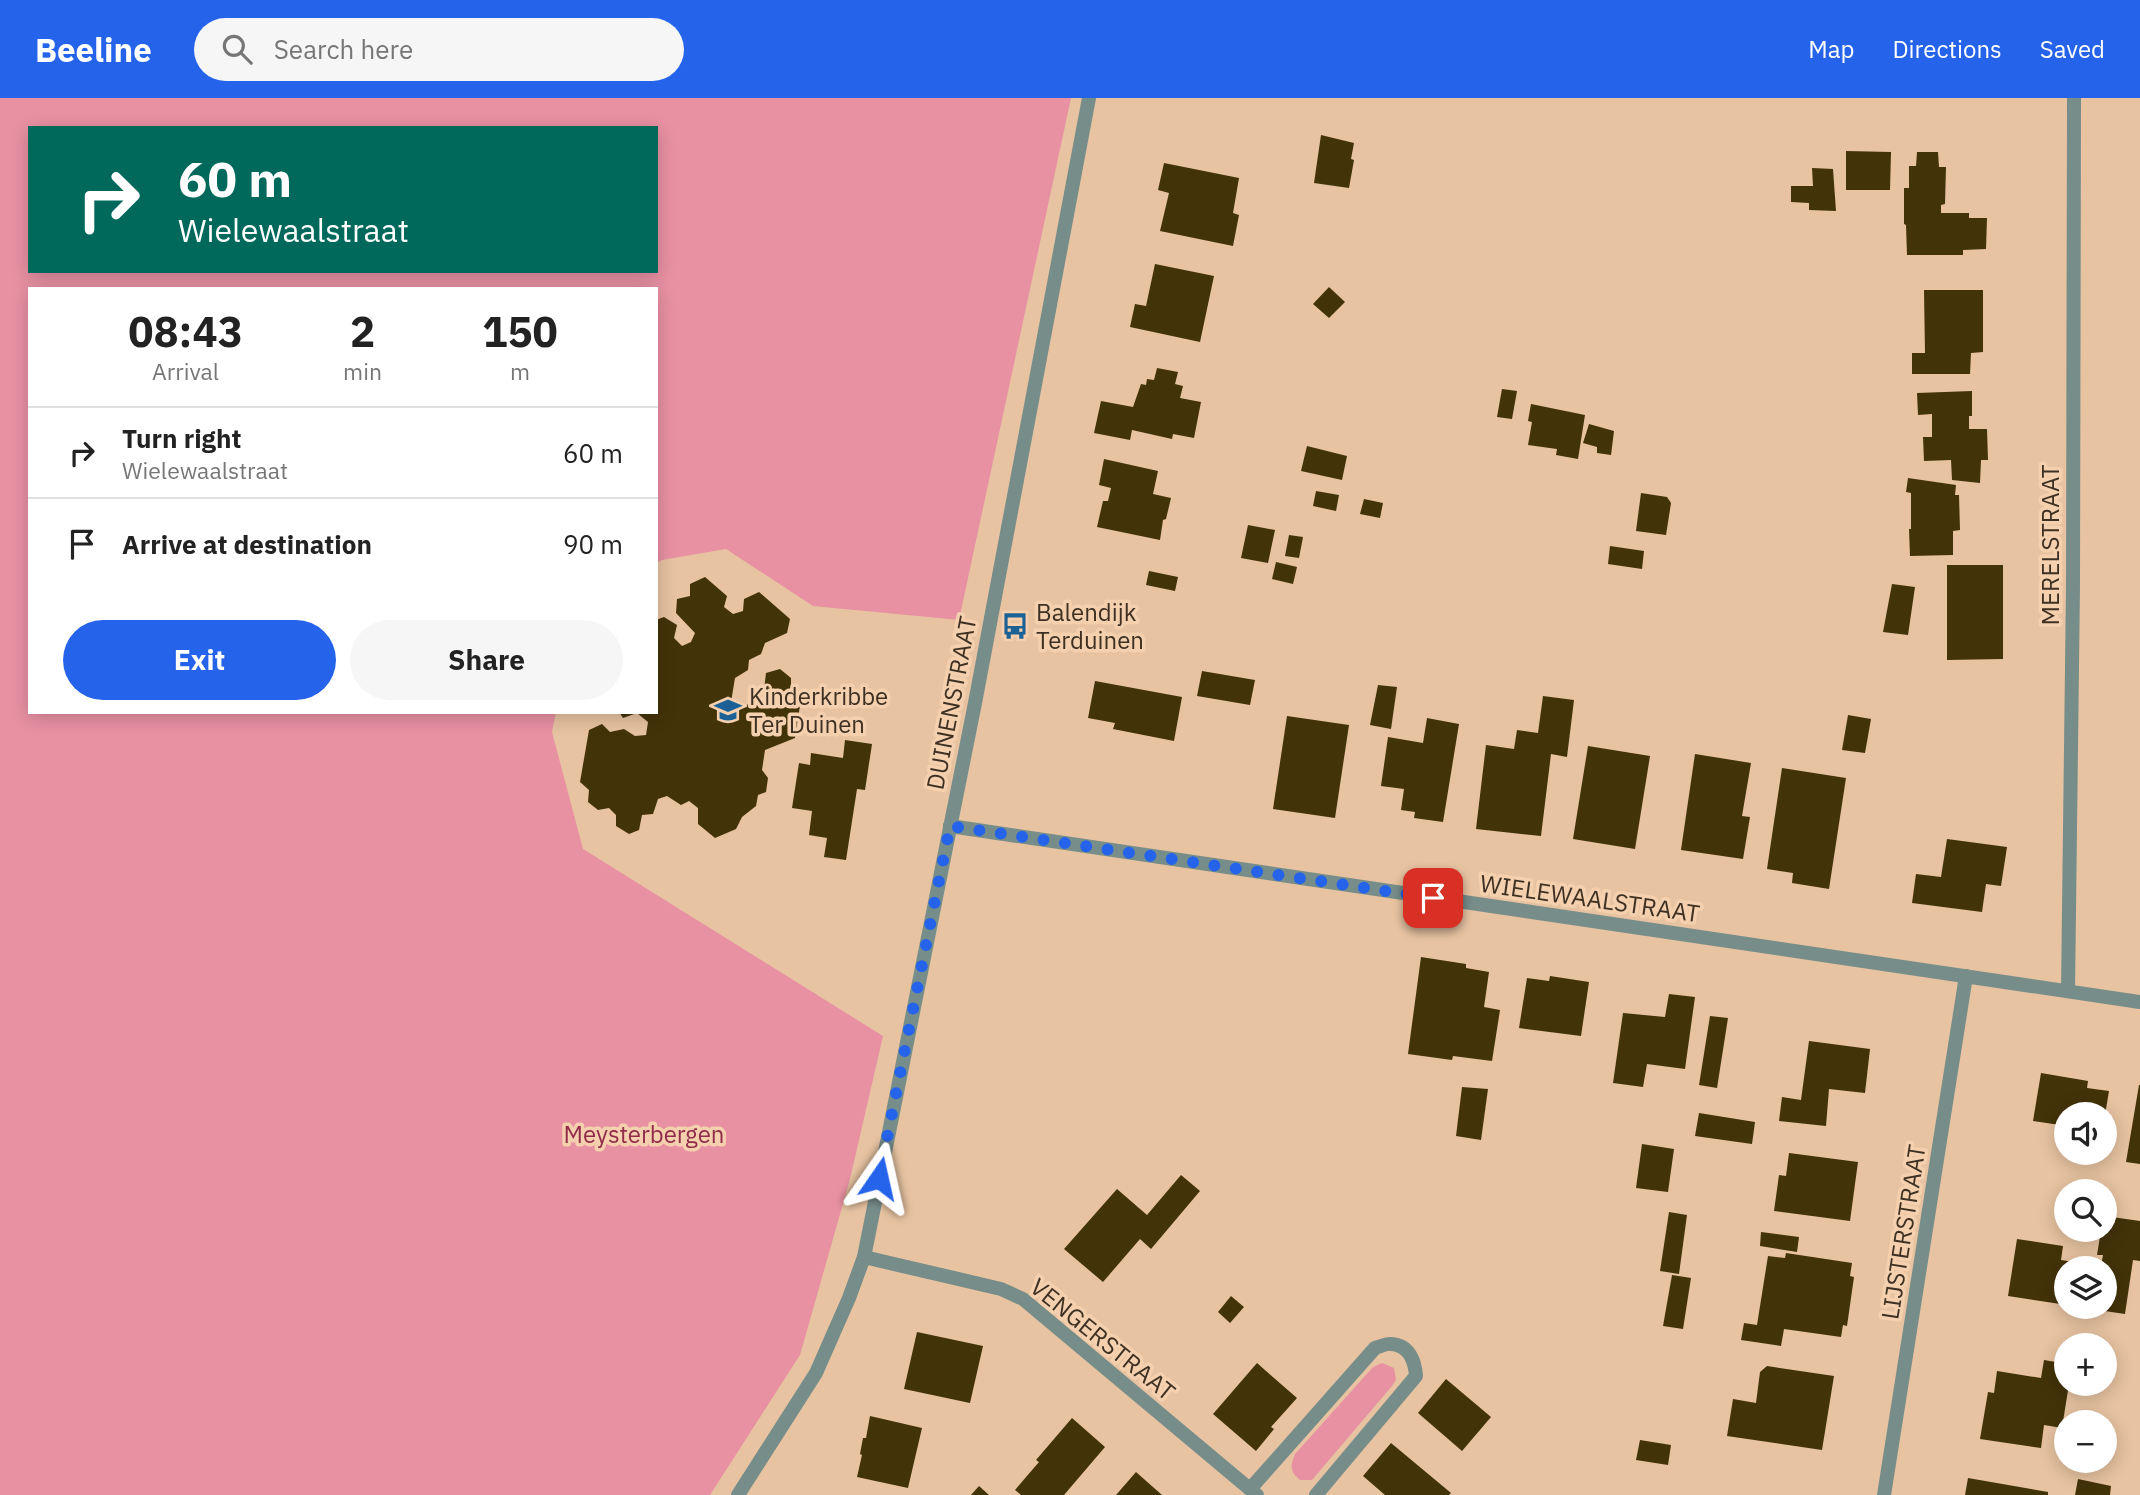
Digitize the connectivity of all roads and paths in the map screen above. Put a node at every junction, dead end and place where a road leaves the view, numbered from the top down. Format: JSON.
{"nodes":[{"id":1,"x":1089,"y":98,"type":"edge"},
{"id":2,"x":2074,"y":98,"type":"edge"},
{"id":3,"x":950,"y":826,"type":"junction"},
{"id":4,"x":1966,"y":976,"type":"junction"},
{"id":5,"x":2068,"y":991,"type":"junction"},
{"id":6,"x":2140,"y":1002,"type":"edge"},
{"id":7,"x":864,"y":1257,"type":"junction"},
{"id":8,"x":1253,"y":1492,"type":"edge"},
{"id":9,"x":738,"y":1495,"type":"edge"},
{"id":10,"x":1316,"y":1495,"type":"edge"},
{"id":11,"x":1884,"y":1495,"type":"edge"}],
"edges":[{"from":1,"to":3,"type":"street","name":"DUINENSTRAAT"},
{"from":2,"to":5,"type":"street","name":"MERELSTRAAT"},
{"from":3,"to":4,"type":"street","name":"WIELEWAALSTRAAT"},
{"from":3,"to":7,"type":"street","name":"DUINENSTRAAT"},
{"from":4,"to":5,"type":"street","name":"WIELEWAALSTRAAT"},
{"from":4,"to":11,"type":"street","name":"LIJSTERSTRAAT"},
{"from":5,"to":6,"type":"street","name":"WIELEWAALSTRAAT"},
{"from":7,"to":8,"type":"street","name":"VENGERSTRAAT"},
{"from":7,"to":9,"type":"street","name":"DUINENSTRAAT"},
{"from":8,"to":10,"type":"street","name":"VENGERSTRAAT"}]}
